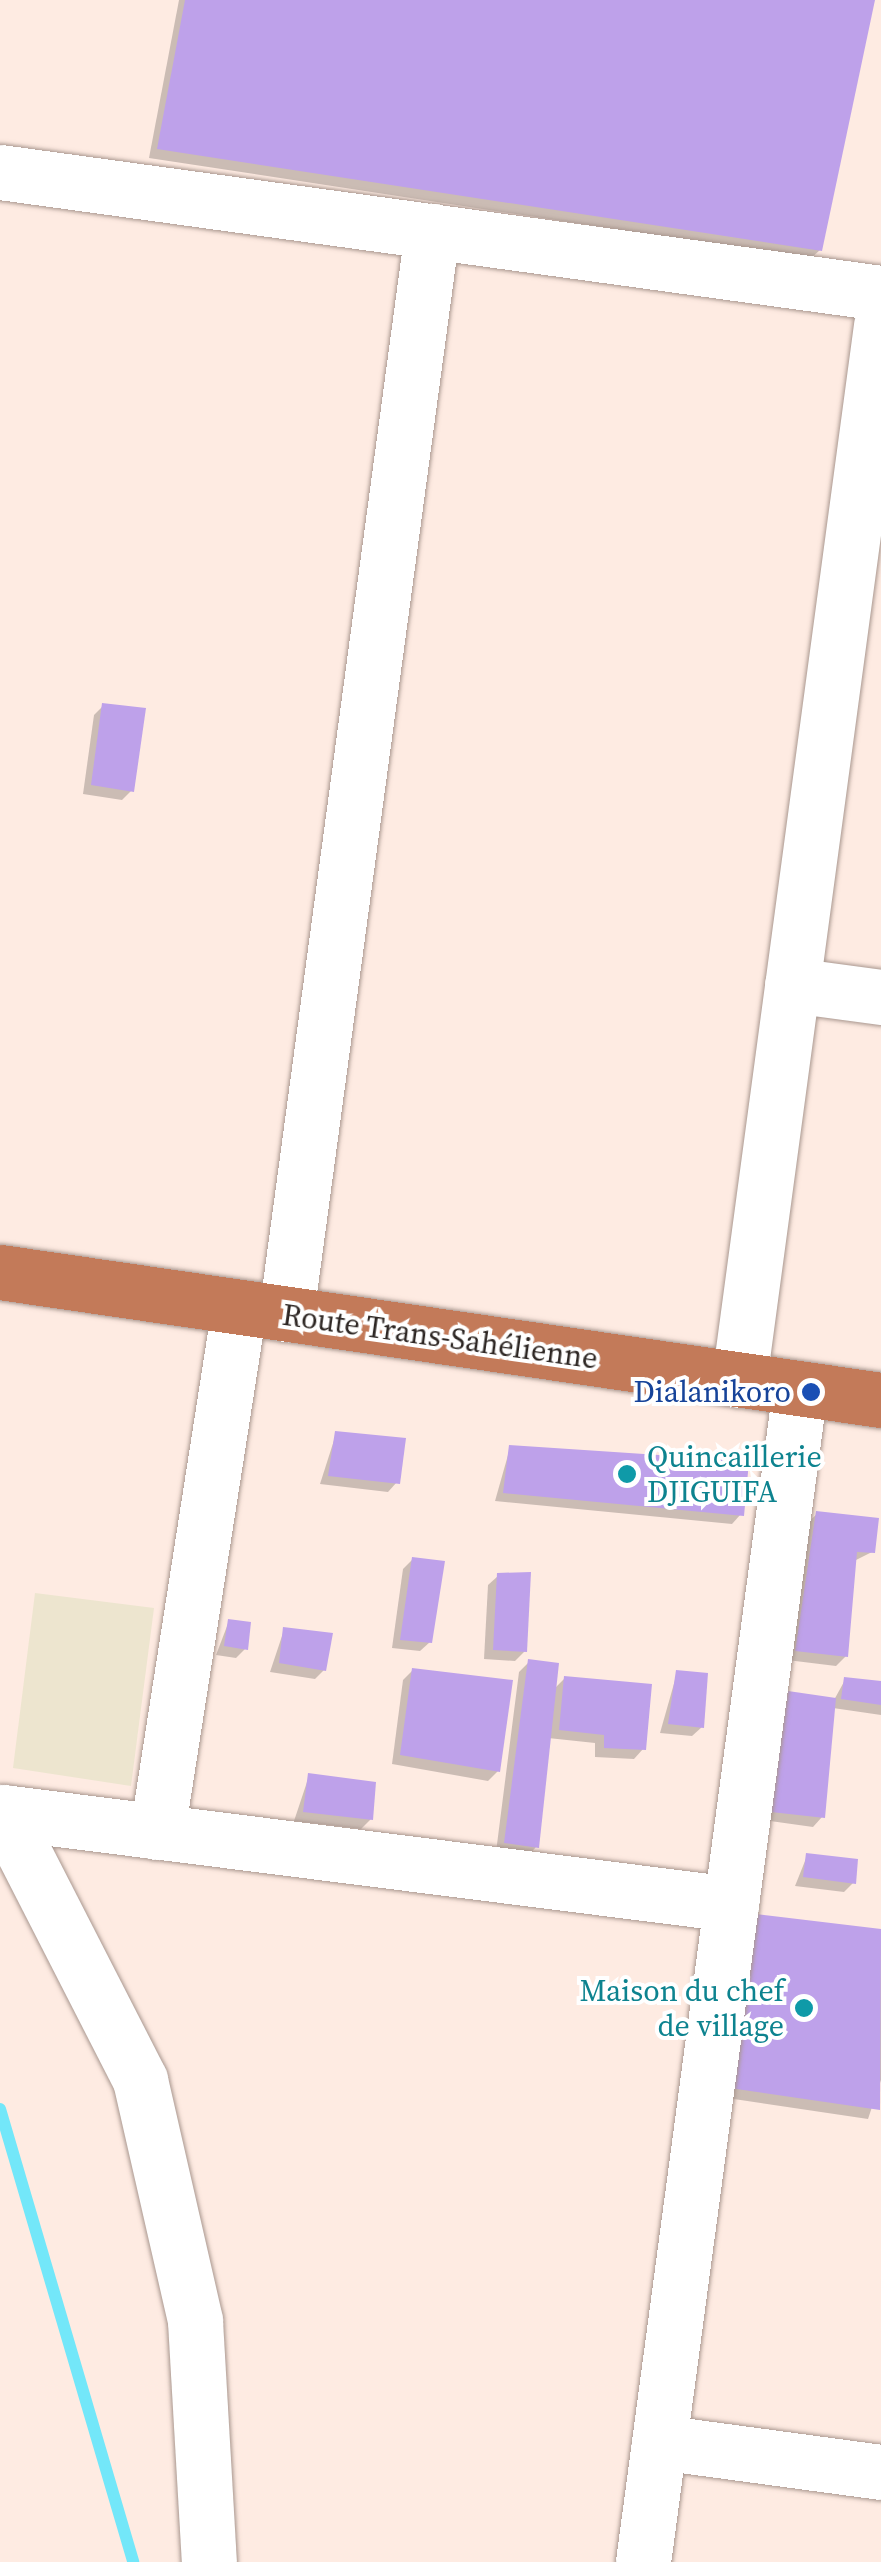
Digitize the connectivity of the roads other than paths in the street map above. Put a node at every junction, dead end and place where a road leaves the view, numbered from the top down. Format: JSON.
{"nodes":[{"id":1,"x":1,"y":177,"type":"edge"},
{"id":2,"x":432,"y":231,"type":"junction"},
{"id":3,"x":881,"y":293,"type":"edge"},
{"id":4,"x":881,"y":325,"type":"edge"},
{"id":5,"x":792,"y":985,"type":"junction"},
{"id":6,"x":881,"y":997,"type":"edge"},
{"id":7,"x":0,"y":1272,"type":"edge"},
{"id":8,"x":262,"y":1311,"type":"junction"},
{"id":9,"x":739,"y":1380,"type":"junction"},
{"id":10,"x":800,"y":1390,"type":"junction"},
{"id":11,"x":881,"y":1400,"type":"edge"},
{"id":12,"x":157,"y":1832,"type":"junction"},
{"id":13,"x":731,"y":1904,"type":"junction"},
{"id":14,"x":659,"y":2442,"type":"junction"},
{"id":15,"x":881,"y":2472,"type":"edge"},
{"id":16,"x":209,"y":2562,"type":"edge"},
{"id":17,"x":643,"y":2562,"type":"edge"}],
"edges":[{"from":1,"to":2,"type":"street"},
{"from":2,"to":3,"type":"street"},
{"from":2,"to":8,"type":"street"},
{"from":4,"to":5,"type":"street"},
{"from":5,"to":6,"type":"street"},
{"from":5,"to":9,"type":"street"},
{"from":7,"to":8,"type":"highway","name":"Route Trans-Sahélienne"},
{"from":8,"to":9,"type":"highway","name":"Route Trans-Sahélienne"},
{"from":8,"to":12,"type":"street"},
{"from":9,"to":10,"type":"highway","name":"Route Trans-Sahélienne"},
{"from":10,"to":11,"type":"highway","name":"Route Trans-Sahélienne"},
{"from":10,"to":13,"type":"street"},
{"from":12,"to":13,"type":"street"},
{"from":12,"to":16,"type":"street"},
{"from":13,"to":14,"type":"street"},
{"from":14,"to":15,"type":"street"},
{"from":14,"to":17,"type":"street"}]}
